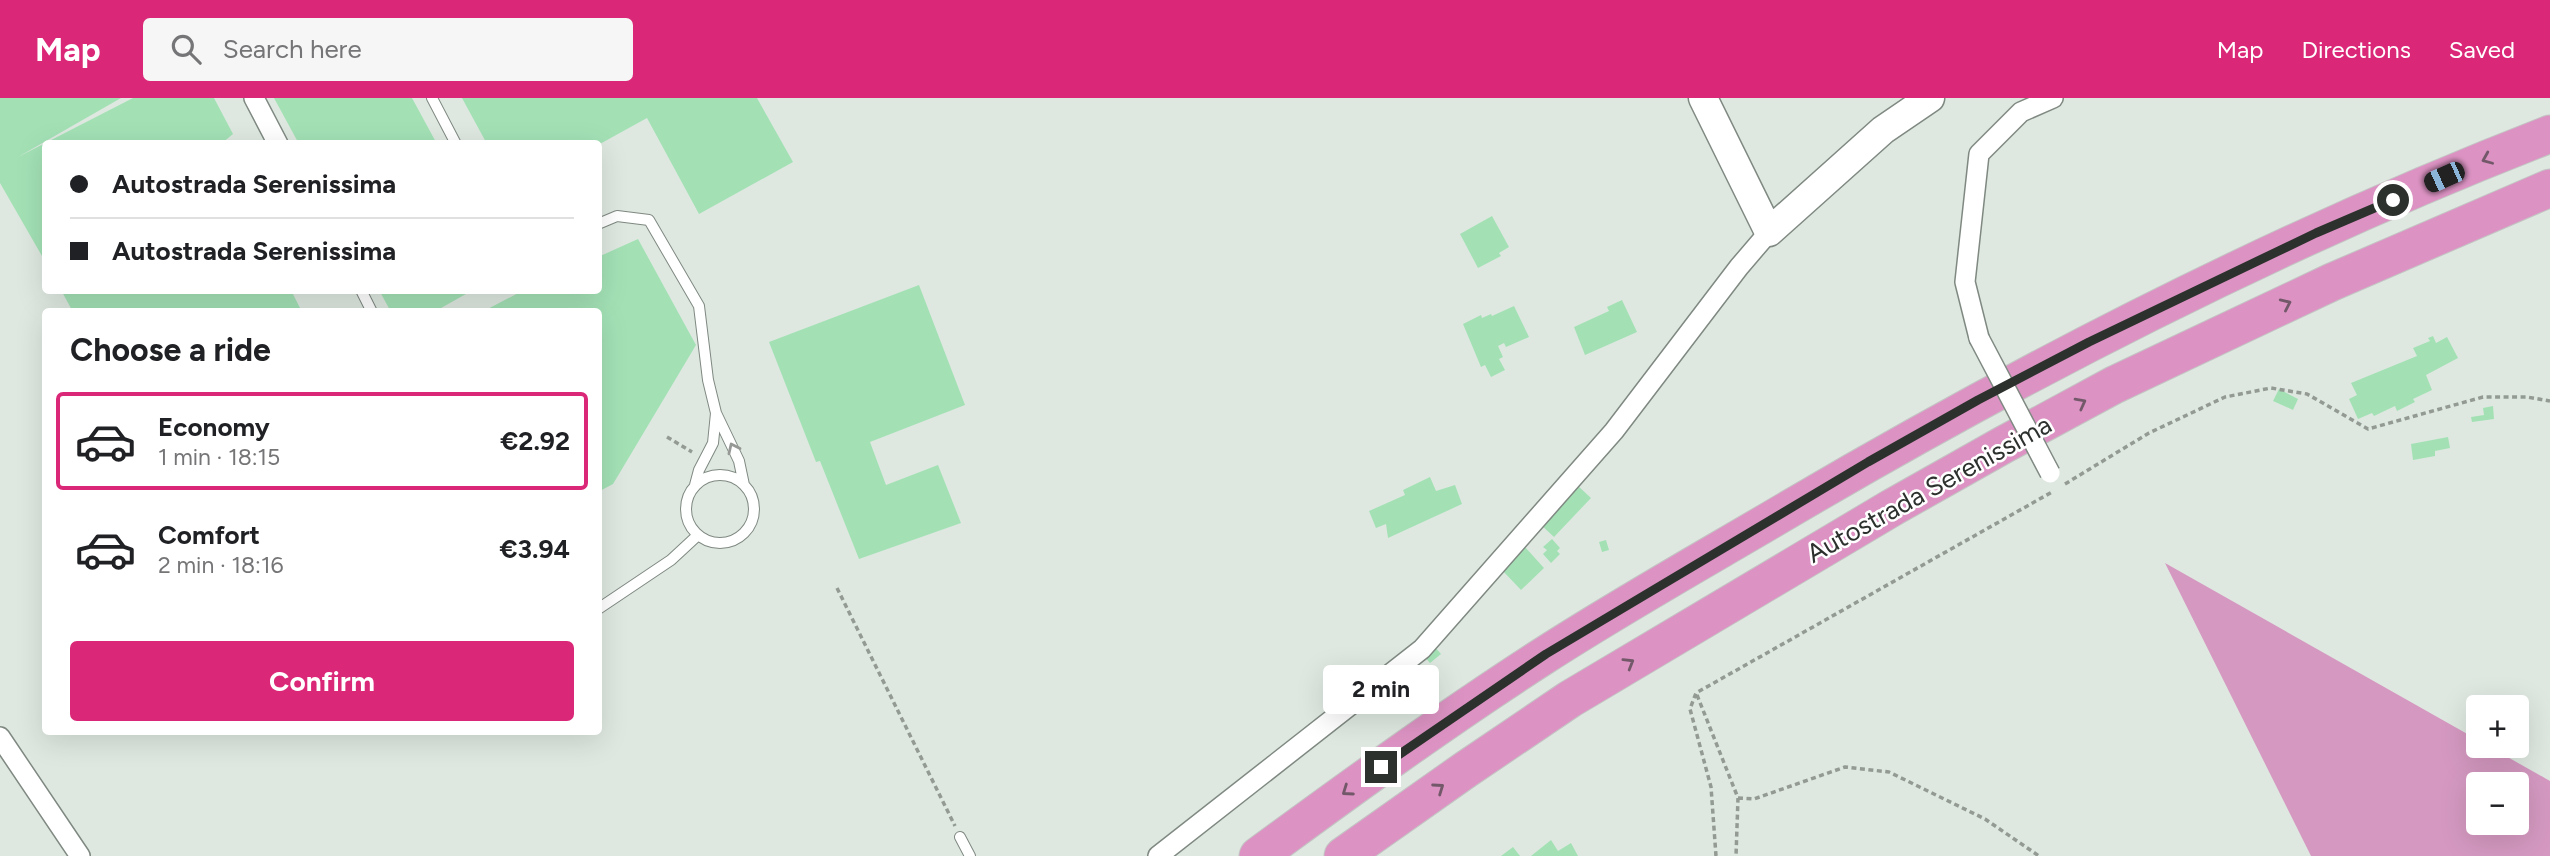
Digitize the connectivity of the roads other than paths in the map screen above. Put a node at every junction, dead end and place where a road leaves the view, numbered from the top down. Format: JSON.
{"nodes":[{"id":1,"x":254,"y":98,"type":"edge"},
{"id":2,"x":432,"y":98,"type":"edge"},
{"id":3,"x":1703,"y":98,"type":"edge"},
{"id":4,"x":1930,"y":98,"type":"edge"},
{"id":5,"x":2053,"y":98,"type":"edge"},
{"id":6,"x":2550,"y":134,"type":"edge"},
{"id":7,"x":276,"y":140,"type":"edge"},
{"id":8,"x":454,"y":140,"type":"edge"},
{"id":9,"x":2550,"y":188,"type":"edge"},
{"id":10,"x":602,"y":222,"type":"edge"},
{"id":11,"x":1769,"y":232,"type":"junction"},
{"id":12,"x":716,"y":413,"type":"junction"},
{"id":13,"x":2055,"y":480,"type":"road end"},
{"id":14,"x":695,"y":485,"type":"junction"},
{"id":15,"x":744,"y":485,"type":"junction"},
{"id":16,"x":698,"y":535,"type":"junction"},
{"id":17,"x":602,"y":606,"type":"edge"},
{"id":18,"x":0,"y":737,"type":"edge"},
{"id":19,"x":960,"y":837,"type":"road end"},
{"id":20,"x":80,"y":856,"type":"edge"},
{"id":21,"x":970,"y":856,"type":"edge"},
{"id":22,"x":1158,"y":856,"type":"edge"},
{"id":23,"x":1258,"y":856,"type":"edge"},
{"id":24,"x":1343,"y":856,"type":"edge"}],
"edges":[{"from":1,"to":7,"type":"street"},
{"from":2,"to":8,"type":"lane"},
{"from":3,"to":11,"type":"street"},
{"from":4,"to":11,"type":"street"},
{"from":5,"to":13,"type":"street","bridge":true},
{"from":6,"to":23,"type":"highway","name":"Autostrada Serenissima","one_way":true},
{"from":24,"to":9,"type":"highway","name":"Autostrada Serenissima","one_way":true},
{"from":10,"to":12,"type":"lane"},
{"from":11,"to":22,"type":"street"},
{"from":12,"to":14,"type":"lane"},
{"from":15,"to":12,"type":"lane","one_way":true},
{"from":14,"to":15,"type":"lane"},
{"from":14,"to":16,"type":"lane"},
{"from":15,"to":16,"type":"lane"},
{"from":16,"to":17,"type":"lane"},
{"from":18,"to":20,"type":"street"},
{"from":19,"to":21,"type":"lane"}]}
